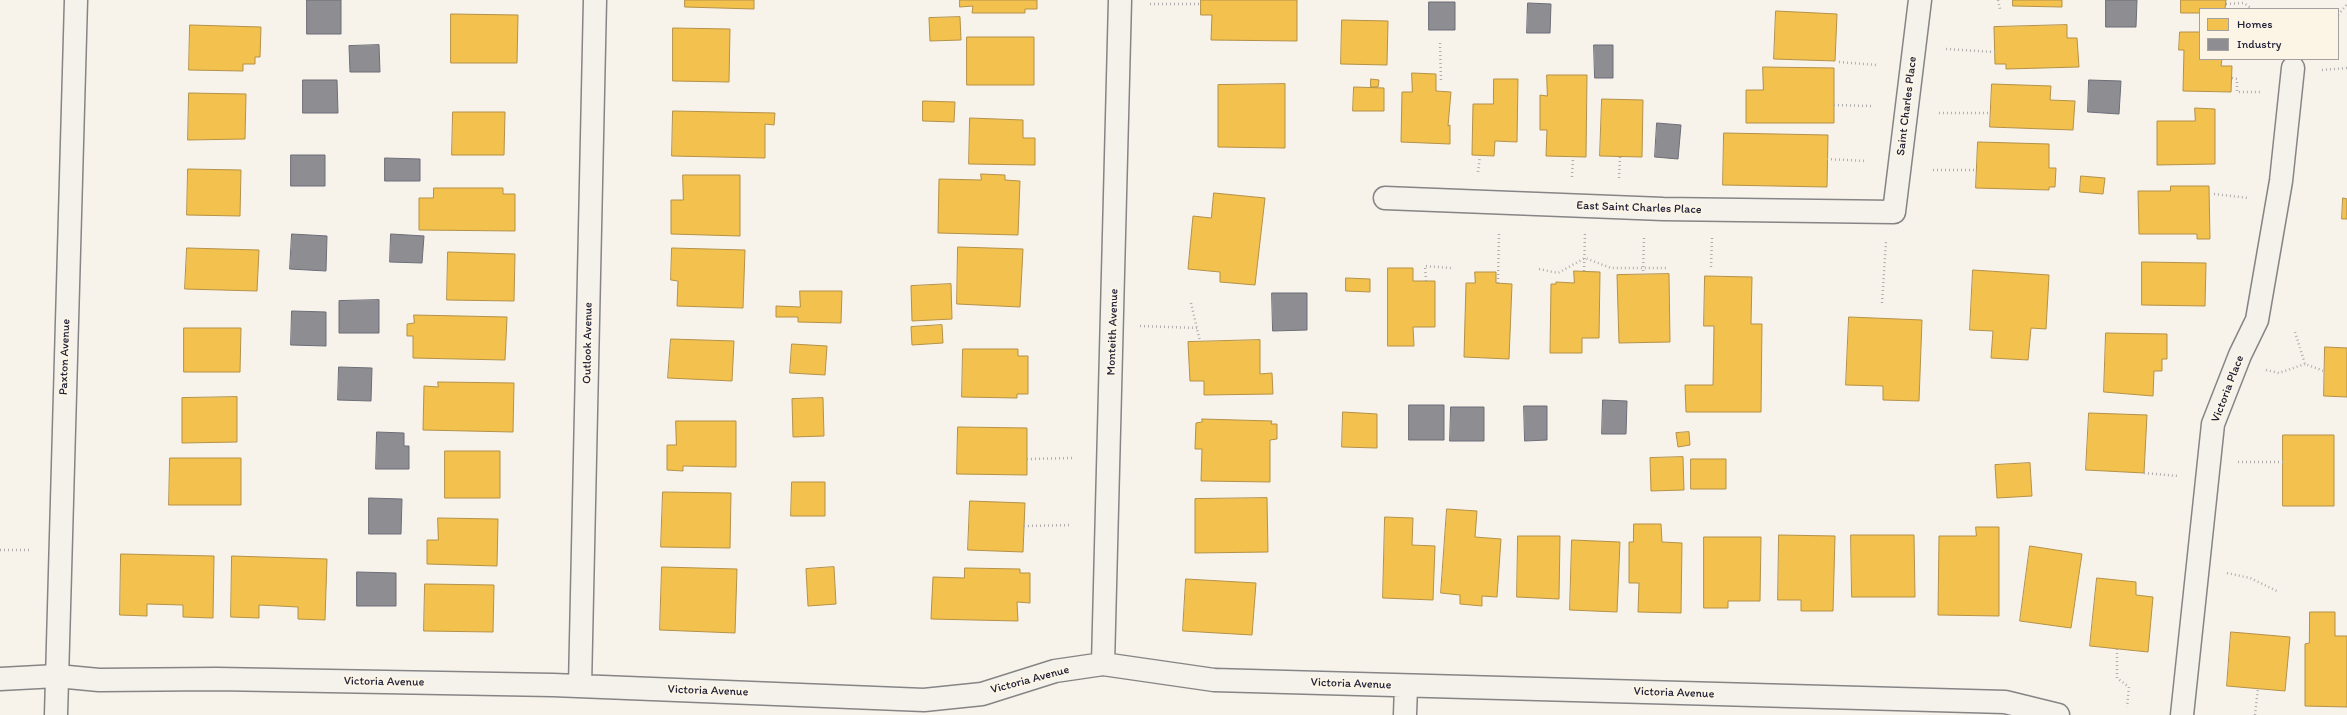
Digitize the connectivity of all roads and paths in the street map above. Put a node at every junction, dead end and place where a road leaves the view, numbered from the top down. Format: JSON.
{"nodes":[{"id":1,"x":76,"y":0,"type":"edge"},
{"id":2,"x":595,"y":0,"type":"edge"},
{"id":3,"x":1120,"y":0,"type":"edge"},
{"id":4,"x":1920,"y":0,"type":"edge"},
{"id":5,"x":1998,"y":0,"type":"edge"},
{"id":6,"x":1147,"y":4,"type":"dead end"},
{"id":7,"x":1201,"y":4,"type":"dead end"},
{"id":8,"x":2226,"y":4,"type":"dead end"},
{"id":9,"x":2347,"y":4,"type":"edge"},
{"id":10,"x":2251,"y":8,"type":"edge"},
{"id":11,"x":2000,"y":9,"type":"dead end"},
{"id":12,"x":2339,"y":14,"type":"edge"},
{"id":13,"x":1440,"y":43,"type":"dead end"},
{"id":14,"x":1946,"y":49,"type":"dead end"},
{"id":15,"x":1995,"y":52,"type":"dead end"},
{"id":16,"x":1839,"y":62,"type":"dead end"},
{"id":17,"x":1877,"y":65,"type":"dead end"},
{"id":18,"x":2293,"y":68,"type":"dead end"},
{"id":19,"x":2347,"y":68,"type":"edge"},
{"id":20,"x":2319,"y":69,"type":"dead end"},
{"id":21,"x":2232,"y":78,"type":"dead end"},
{"id":22,"x":1441,"y":80,"type":"dead end"},
{"id":23,"x":2268,"y":92,"type":"dead end"},
{"id":24,"x":1834,"y":105,"type":"dead end"},
{"id":25,"x":1872,"y":106,"type":"dead end"},
{"id":26,"x":1939,"y":113,"type":"dead end"},
{"id":27,"x":1990,"y":113,"type":"dead end"},
{"id":28,"x":1480,"y":156,"type":"dead end"},
{"id":29,"x":1573,"y":157,"type":"dead end"},
{"id":30,"x":1620,"y":157,"type":"dead end"},
{"id":31,"x":1827,"y":159,"type":"dead end"},
{"id":32,"x":1866,"y":161,"type":"dead end"},
{"id":33,"x":1933,"y":170,"type":"dead end"},
{"id":34,"x":1977,"y":170,"type":"dead end"},
{"id":35,"x":1478,"y":174,"type":"dead end"},
{"id":36,"x":1572,"y":183,"type":"dead end"},
{"id":37,"x":1619,"y":185,"type":"dead end"},
{"id":38,"x":2214,"y":194,"type":"dead end"},
{"id":39,"x":1384,"y":198,"type":"dead end"},
{"id":40,"x":2255,"y":198,"type":"dead end"},
{"id":41,"x":1894,"y":212,"type":"joint"},
{"id":42,"x":1499,"y":224,"type":"dead end"},
{"id":43,"x":1585,"y":227,"type":"dead end"},
{"id":44,"x":1644,"y":229,"type":"dead end"},
{"id":45,"x":1712,"y":231,"type":"dead end"},
{"id":46,"x":1886,"y":238,"type":"dead end"},
{"id":47,"x":1585,"y":258,"type":"junction"},
{"id":48,"x":1643,"y":267,"type":"junction"},
{"id":49,"x":1711,"y":267,"type":"dead end"},
{"id":50,"x":1451,"y":268,"type":"dead end"},
{"id":51,"x":1666,"y":268,"type":"dead end"},
{"id":52,"x":1539,"y":269,"type":"dead end"},
{"id":53,"x":1584,"y":272,"type":"dead end"},
{"id":54,"x":1643,"y":275,"type":"dead end"},
{"id":55,"x":1426,"y":281,"type":"dead end"},
{"id":56,"x":1498,"y":283,"type":"dead end"},
{"id":57,"x":1191,"y":303,"type":"dead end"},
{"id":58,"x":1882,"y":303,"type":"dead end"},
{"id":59,"x":1140,"y":326,"type":"dead end"},
{"id":60,"x":1197,"y":328,"type":"junction"},
{"id":61,"x":2295,"y":332,"type":"dead end"},
{"id":62,"x":1200,"y":341,"type":"dead end"},
{"id":63,"x":2305,"y":364,"type":"junction"},
{"id":64,"x":2265,"y":370,"type":"dead end"},
{"id":65,"x":2324,"y":371,"type":"dead end"},
{"id":66,"x":1072,"y":458,"type":"dead end"},
{"id":67,"x":1027,"y":459,"type":"dead end"},
{"id":68,"x":2231,"y":462,"type":"dead end"},
{"id":69,"x":2284,"y":462,"type":"dead end"},
{"id":70,"x":2144,"y":473,"type":"dead end"},
{"id":71,"x":2184,"y":477,"type":"dead end"},
{"id":72,"x":1071,"y":525,"type":"dead end"},
{"id":73,"x":1024,"y":526,"type":"dead end"},
{"id":74,"x":2224,"y":573,"type":"dead end"},
{"id":75,"x":2277,"y":591,"type":"dead end"},
{"id":76,"x":2117,"y":649,"type":"dead end"},
{"id":77,"x":1103,"y":664,"type":"junction"},
{"id":78,"x":57,"y":676,"type":"junction"},
{"id":79,"x":0,"y":679,"type":"edge"},
{"id":80,"x":580,"y":686,"type":"junction"},
{"id":81,"x":1406,"y":686,"type":"junction"},
{"id":82,"x":2258,"y":688,"type":"dead end"},
{"id":83,"x":2128,"y":706,"type":"dead end"},
{"id":84,"x":56,"y":715,"type":"edge"},
{"id":85,"x":1405,"y":715,"type":"edge"},
{"id":86,"x":2058,"y":715,"type":"edge"},
{"id":87,"x":2182,"y":715,"type":"edge"},
{"id":88,"x":2255,"y":715,"type":"edge"}],
"edges":[{"from":1,"to":78,"type":"street","name":"Paxton Avenue"},
{"from":2,"to":80,"type":"street","name":"Outlook Avenue"},
{"from":3,"to":77,"type":"street","name":"Monteith Avenue"},
{"from":4,"to":41,"type":"street","name":"Saint Charles Place"},
{"from":5,"to":11,"type":"path"},
{"from":6,"to":7,"type":"path"},
{"from":8,"to":10,"type":"path"},
{"from":9,"to":12,"type":"path"},
{"from":13,"to":22,"type":"path"},
{"from":14,"to":15,"type":"path"},
{"from":16,"to":17,"type":"path"},
{"from":18,"to":87,"type":"street","name":"Victoria Place"},
{"from":19,"to":20,"type":"path"},
{"from":21,"to":23,"type":"path"},
{"from":24,"to":25,"type":"path"},
{"from":26,"to":27,"type":"path"},
{"from":28,"to":35,"type":"path"},
{"from":29,"to":36,"type":"path"},
{"from":30,"to":37,"type":"path"},
{"from":31,"to":32,"type":"path"},
{"from":33,"to":34,"type":"path"},
{"from":38,"to":40,"type":"path"},
{"from":39,"to":41,"type":"street","name":"East Saint Charles Place"},
{"from":42,"to":56,"type":"path"},
{"from":43,"to":47,"type":"path"},
{"from":44,"to":48,"type":"path"},
{"from":45,"to":49,"type":"path"},
{"from":46,"to":58,"type":"path"},
{"from":47,"to":48,"type":"path"},
{"from":47,"to":52,"type":"path"},
{"from":47,"to":53,"type":"path"},
{"from":48,"to":51,"type":"path"},
{"from":48,"to":54,"type":"path"},
{"from":50,"to":55,"type":"path"},
{"from":57,"to":60,"type":"path"},
{"from":59,"to":60,"type":"path"},
{"from":60,"to":62,"type":"path"},
{"from":61,"to":63,"type":"path"},
{"from":63,"to":64,"type":"path"},
{"from":63,"to":65,"type":"path"},
{"from":66,"to":67,"type":"path"},
{"from":68,"to":69,"type":"path"},
{"from":70,"to":71,"type":"path"},
{"from":72,"to":73,"type":"path"},
{"from":74,"to":75,"type":"path"},
{"from":76,"to":83,"type":"path"},
{"from":77,"to":80,"type":"street","name":"Victoria Avenue"},
{"from":77,"to":81,"type":"street","name":"Victoria Avenue"},
{"from":78,"to":79,"type":"street","name":"Victoria Avenue"},
{"from":78,"to":80,"type":"street","name":"Victoria Avenue"},
{"from":78,"to":84,"type":"street","name":"Paxton Avenue"},
{"from":81,"to":85,"type":"street"},
{"from":81,"to":86,"type":"street","name":"Victoria Avenue"},
{"from":82,"to":88,"type":"path"}]}
